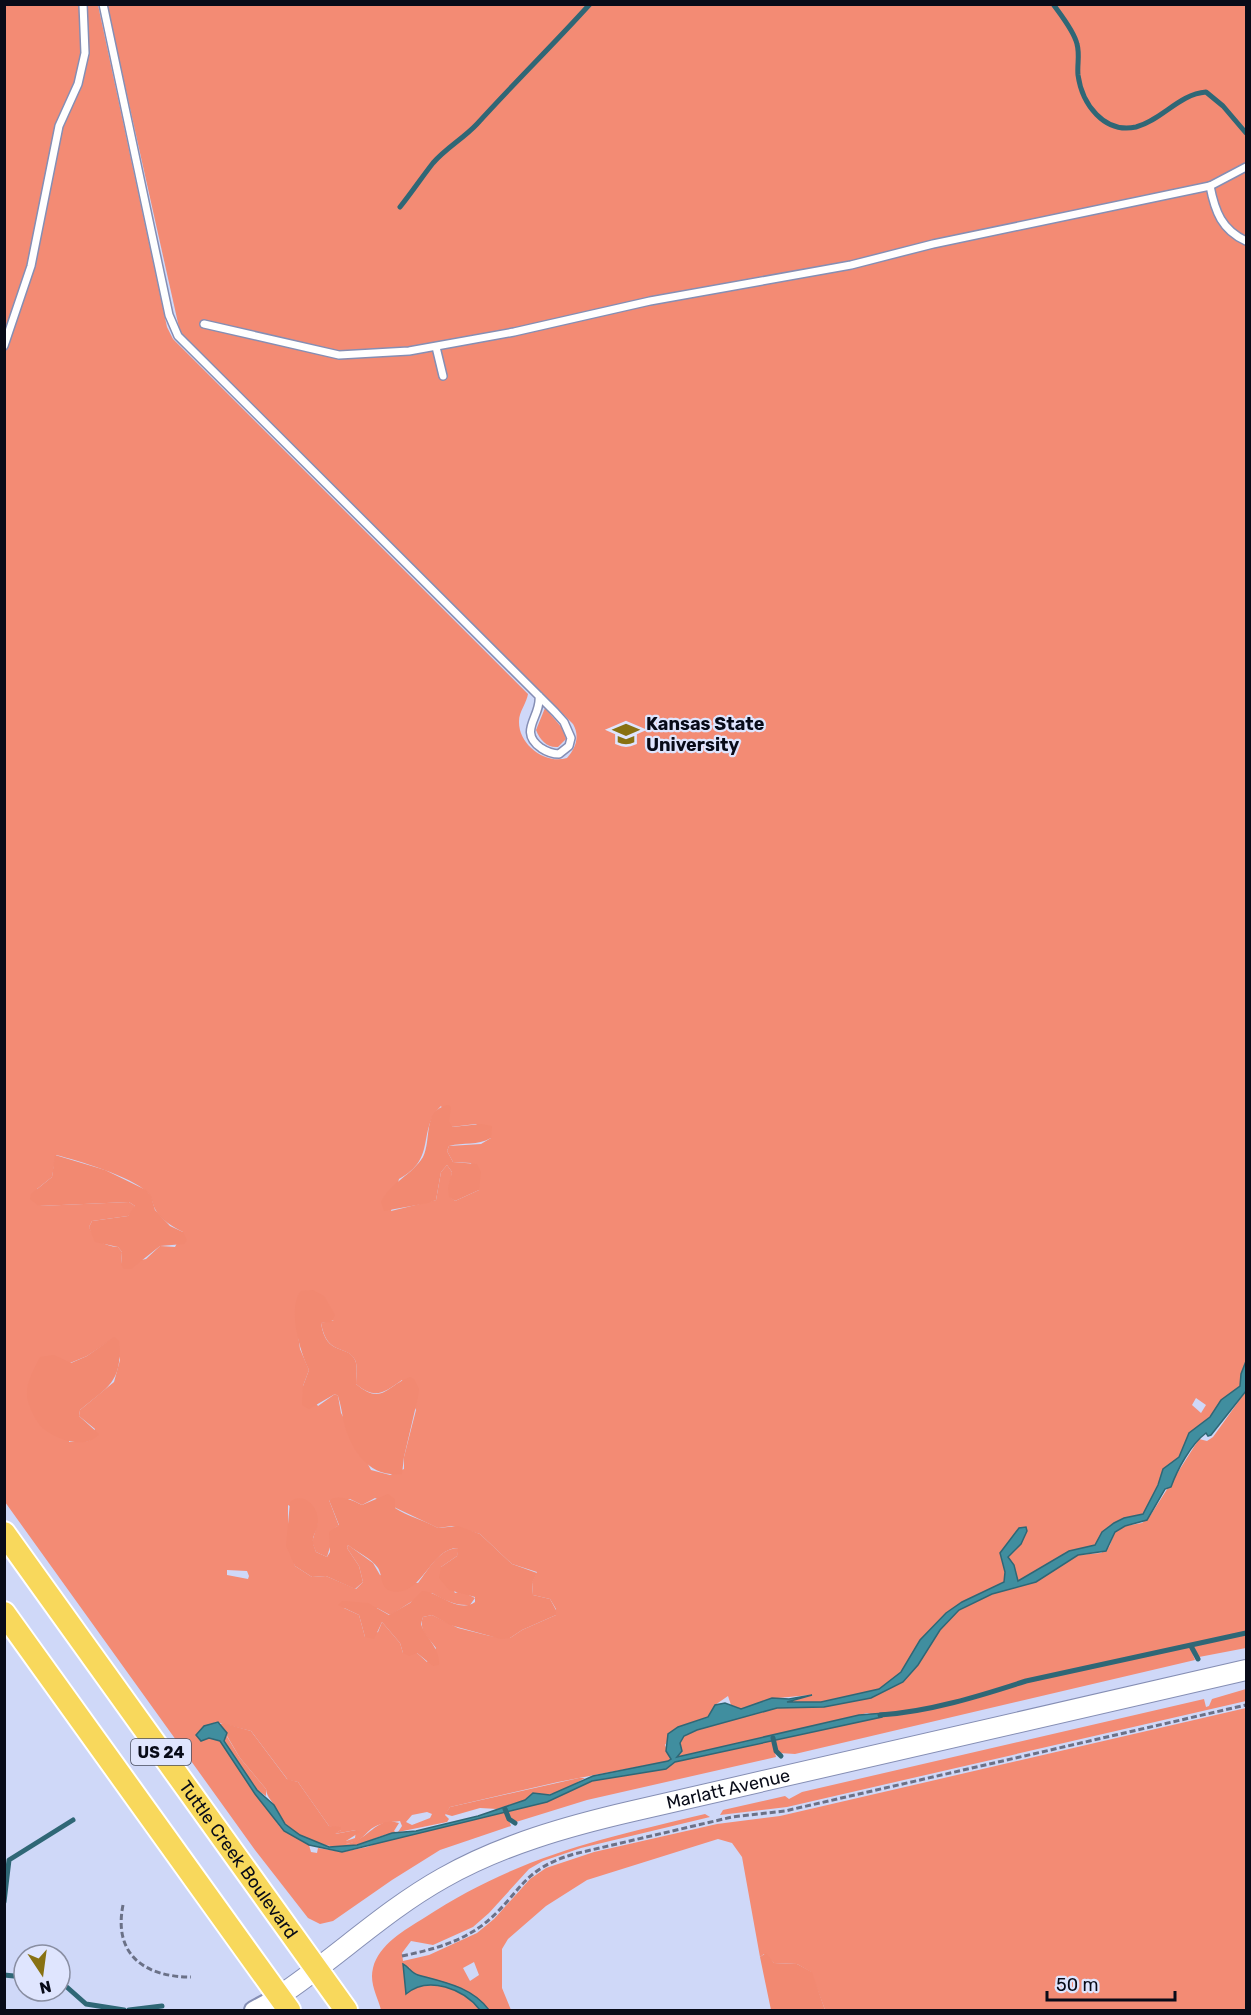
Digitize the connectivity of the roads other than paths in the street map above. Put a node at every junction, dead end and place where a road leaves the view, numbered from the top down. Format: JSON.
{"nodes":[{"id":1,"x":83,"y":4,"type":"edge"},
{"id":2,"x":103,"y":4,"type":"edge"},
{"id":3,"x":1246,"y":167,"type":"edge"},
{"id":4,"x":1210,"y":186,"type":"junction"},
{"id":5,"x":1246,"y":241,"type":"edge"},
{"id":6,"x":204,"y":324,"type":"dead end"},
{"id":7,"x":4,"y":346,"type":"edge"},
{"id":8,"x":436,"y":347,"type":"junction"},
{"id":9,"x":443,"y":376,"type":"dead end"},
{"id":10,"x":539,"y":696,"type":"junction"},
{"id":11,"x":4,"y":1533,"type":"edge"},
{"id":12,"x":4,"y":1613,"type":"edge"},
{"id":13,"x":1246,"y":1670,"type":"edge"},
{"id":14,"x":317,"y":1971,"type":"junction"},
{"id":15,"x":284,"y":2003,"type":"edge"},
{"id":16,"x":253,"y":2010,"type":"edge"},
{"id":17,"x":346,"y":2010,"type":"edge"}],
"edges":[{"from":1,"to":7,"type":"lane"},
{"from":2,"to":10,"type":"lane"},
{"from":3,"to":4,"type":"lane"},
{"from":4,"to":5,"type":"lane"},
{"from":4,"to":8,"type":"lane"},
{"from":6,"to":8,"type":"lane"},
{"from":8,"to":9,"type":"lane"},
{"from":10,"to":10,"type":"lane"},
{"from":11,"to":14,"type":"highway","name":"Tuttle Creek Boulevard","number":"US 24"},
{"from":12,"to":15,"type":"highway","number":"US 24"},
{"from":13,"to":14,"type":"main road","name":"Marlatt Avenue"},
{"from":14,"to":15,"type":"main road","name":"Marlatt Avenue"},
{"from":14,"to":17,"type":"highway","name":"Tuttle Creek Boulevard","number":"US 24"},
{"from":15,"to":16,"type":"street","name":"Marlatt Avenue"}]}
